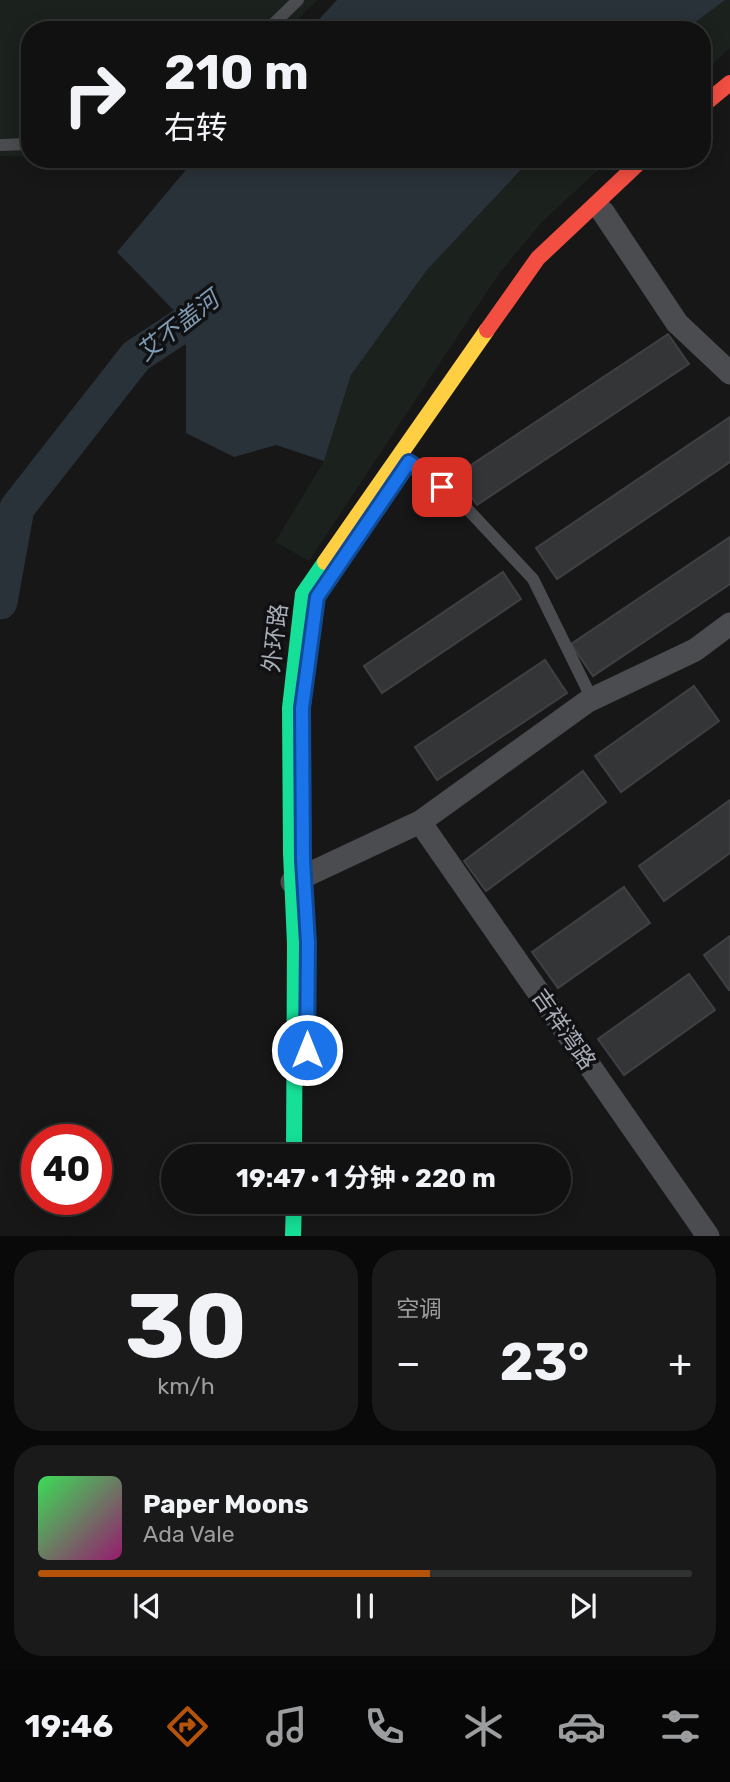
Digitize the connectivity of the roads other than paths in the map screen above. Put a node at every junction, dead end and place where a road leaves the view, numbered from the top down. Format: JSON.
{"nodes":[{"id":1,"x":298,"y":0,"type":"edge"},
{"id":2,"x":276,"y":21,"type":"edge"},
{"id":3,"x":730,"y":83,"type":"edge"},
{"id":4,"x":730,"y":96,"type":"edge"},
{"id":5,"x":711,"y":99,"type":"edge"},
{"id":6,"x":711,"y":111,"type":"edge"},
{"id":7,"x":21,"y":144,"type":"edge"},
{"id":8,"x":0,"y":145,"type":"edge"},
{"id":9,"x":633,"y":168,"type":"edge"},
{"id":10,"x":649,"y":168,"type":"edge"},
{"id":11,"x":603,"y":212,"type":"junction"},
{"id":12,"x":730,"y":373,"type":"edge"},
{"id":13,"x":409,"y":462,"type":"junction"},
{"id":14,"x":729,"y":626,"type":"edge"},
{"id":15,"x":592,"y":699,"type":"junction"},
{"id":16,"x":420,"y":822,"type":"junction"},
{"id":17,"x":298,"y":879,"type":"junction"},
{"id":18,"x":294,"y":1144,"type":"edge"},
{"id":19,"x":307,"y":1144,"type":"edge"},
{"id":20,"x":294,"y":1214,"type":"edge"},
{"id":21,"x":306,"y":1214,"type":"edge"},
{"id":22,"x":293,"y":1236,"type":"edge"},
{"id":23,"x":306,"y":1236,"type":"edge"},
{"id":24,"x":708,"y":1236,"type":"edge"}],
"edges":[{"from":1,"to":2,"type":"lane"},
{"from":3,"to":5,"type":"street"},
{"from":4,"to":6,"type":"street"},
{"from":7,"to":8,"type":"lane"},
{"from":9,"to":17,"type":"street","name":"外环路"},
{"from":10,"to":11,"type":"street","name":"外环路"},
{"from":11,"to":12,"type":"street"},
{"from":11,"to":13,"type":"street","name":"外环路"},
{"from":13,"to":15,"type":"lane"},
{"from":13,"to":17,"type":"street","name":"外环路"},
{"from":14,"to":15,"type":"street"},
{"from":15,"to":16,"type":"street"},
{"from":16,"to":17,"type":"street"},
{"from":16,"to":24,"type":"street","name":"吉祥湾路"},
{"from":17,"to":18,"type":"street","name":"外环路"},
{"from":17,"to":19,"type":"street","name":"外环路"},
{"from":20,"to":22,"type":"street"},
{"from":21,"to":23,"type":"street"}]}
